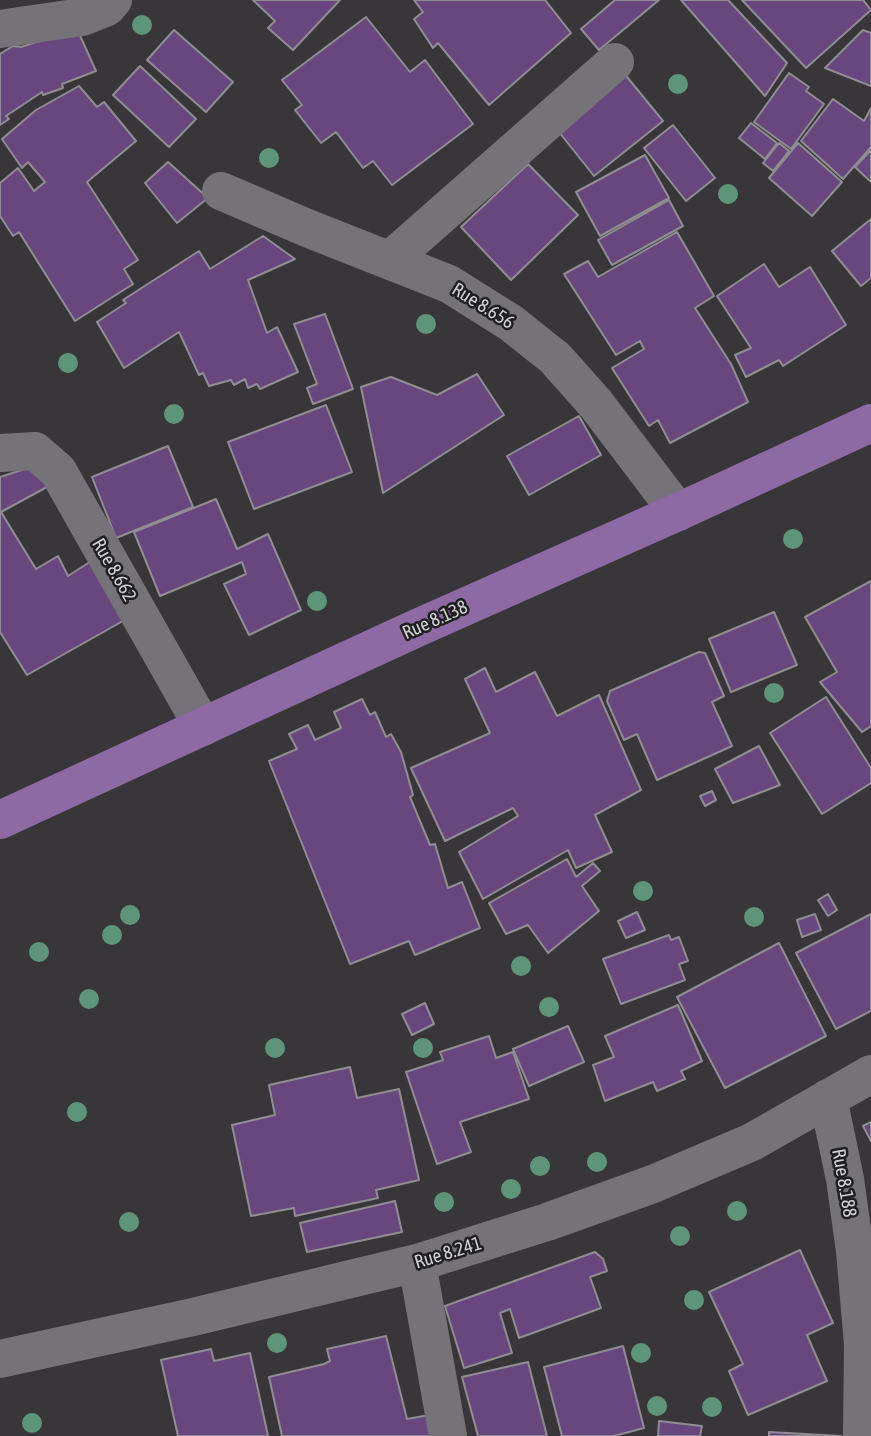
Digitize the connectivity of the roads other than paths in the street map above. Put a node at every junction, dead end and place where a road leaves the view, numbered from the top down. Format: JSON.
{"nodes":[{"id":1,"x":113,"y":0,"type":"edge"},
{"id":2,"x":0,"y":29,"type":"edge"},
{"id":3,"x":615,"y":62,"type":"dead end"},
{"id":4,"x":221,"y":191,"type":"dead end"},
{"id":5,"x":390,"y":260,"type":"junction"},
{"id":6,"x":871,"y":424,"type":"edge"},
{"id":7,"x":0,"y":453,"type":"edge"},
{"id":8,"x":678,"y":512,"type":"junction"},
{"id":9,"x":203,"y":727,"type":"junction"},
{"id":10,"x":0,"y":820,"type":"edge"},
{"id":11,"x":871,"y":1074,"type":"edge"},
{"id":12,"x":828,"y":1098,"type":"junction"},
{"id":13,"x":417,"y":1263,"type":"junction"},
{"id":14,"x":0,"y":1359,"type":"edge"},
{"id":15,"x":447,"y":1436,"type":"edge"},
{"id":16,"x":862,"y":1436,"type":"edge"}],
"edges":[{"from":1,"to":2,"type":"street"},
{"from":3,"to":5,"type":"street"},
{"from":4,"to":5,"type":"street","name":"Rue 8.656"},
{"from":5,"to":8,"type":"street","name":"Rue 8.656"},
{"from":6,"to":8,"type":"main road","name":"Rue 8.138"},
{"from":7,"to":9,"type":"street","name":"Rue 8.662"},
{"from":8,"to":9,"type":"main road","name":"Rue 8.138"},
{"from":9,"to":10,"type":"main road","name":"Rue 8.138"},
{"from":11,"to":12,"type":"street","name":"Rue 8.241"},
{"from":12,"to":13,"type":"street","name":"Rue 8.241"},
{"from":12,"to":16,"type":"street","name":"Rue 8.188"},
{"from":13,"to":14,"type":"street","name":"Rue 8.241"},
{"from":13,"to":15,"type":"street"}]}
